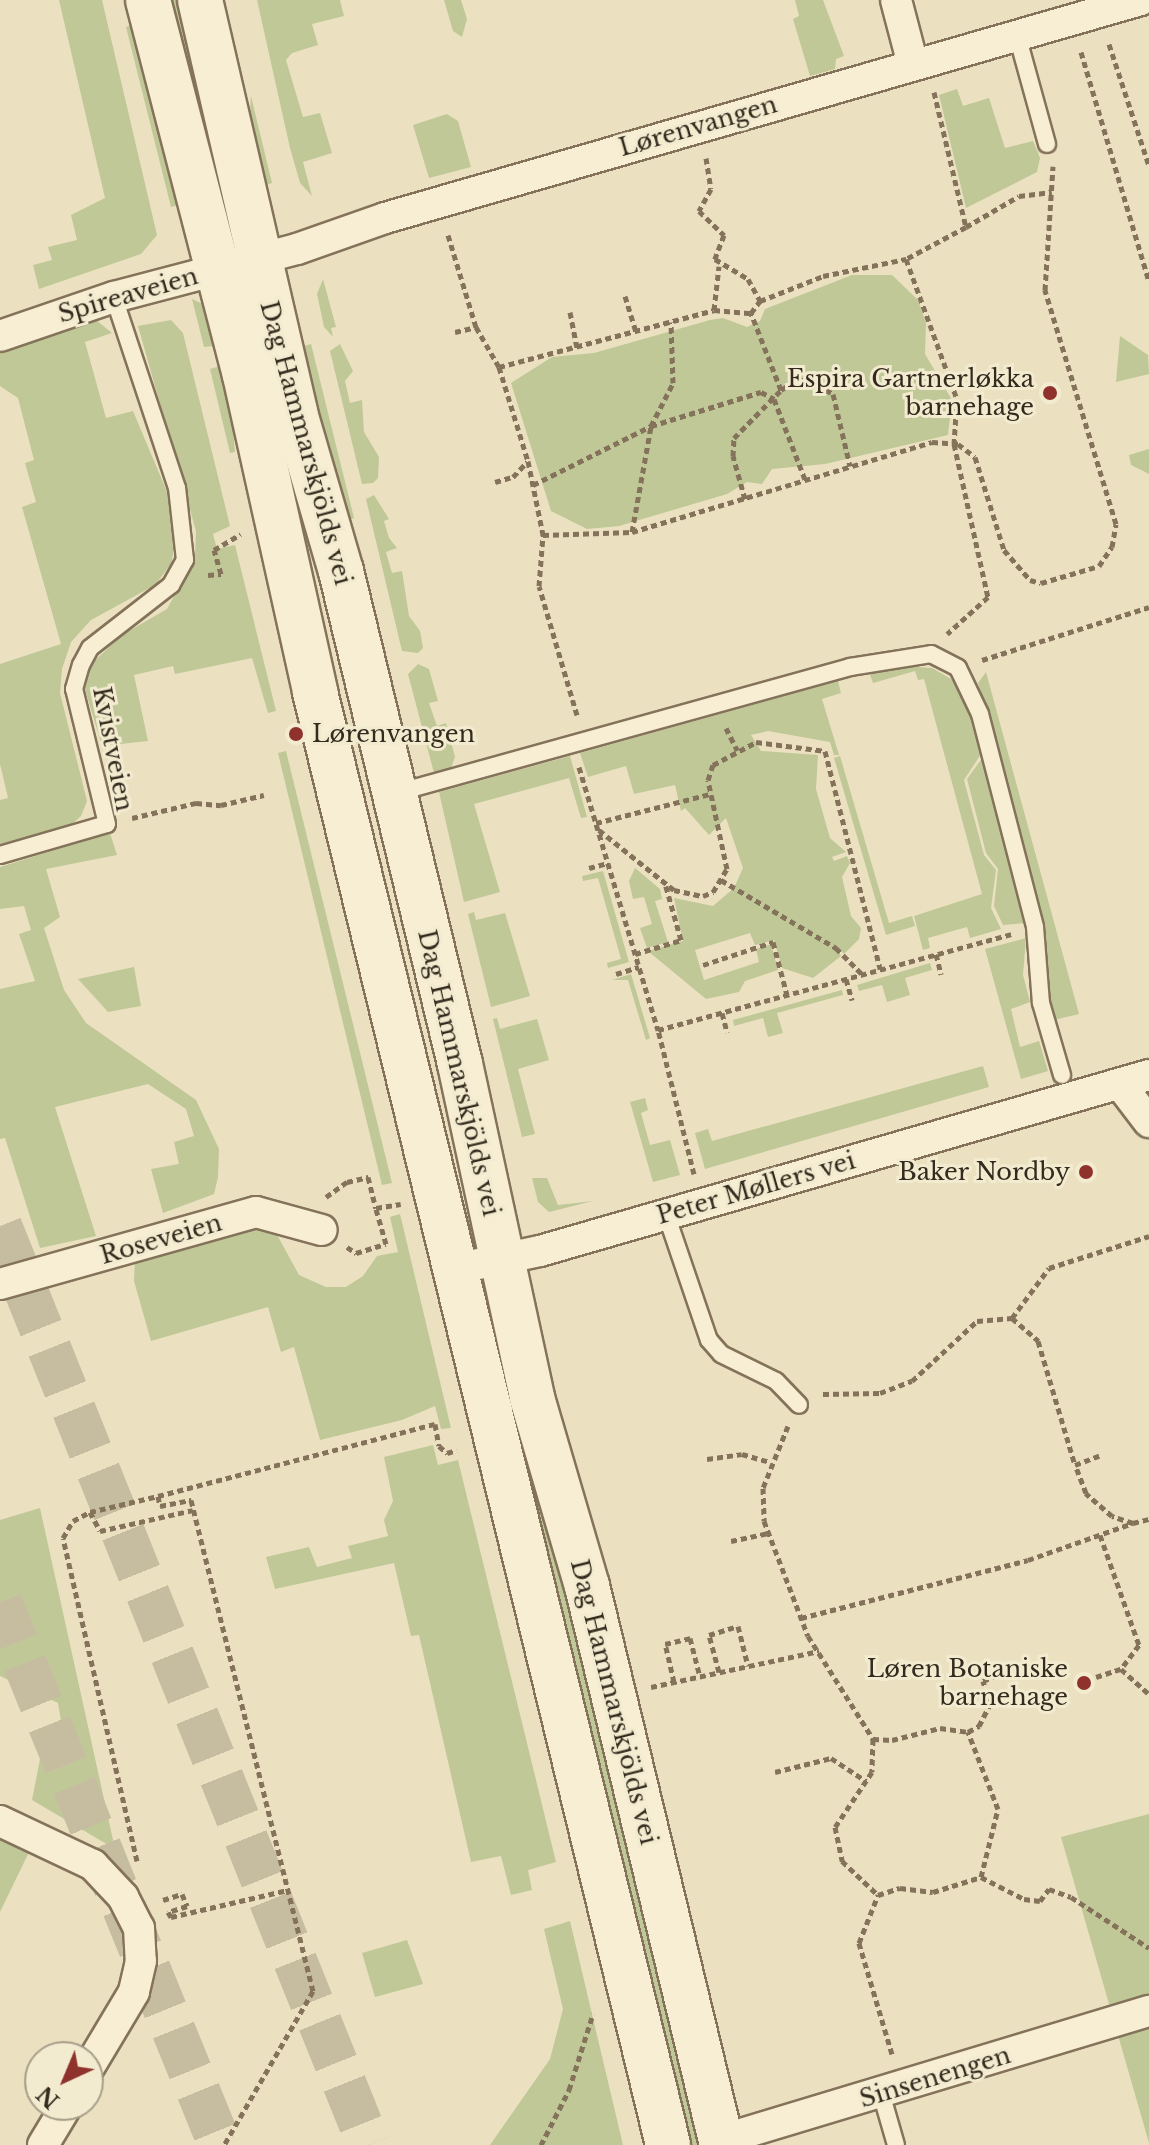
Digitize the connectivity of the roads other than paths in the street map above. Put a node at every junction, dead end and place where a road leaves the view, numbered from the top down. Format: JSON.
{"nodes":[{"id":1,"x":148,"y":0,"type":"edge"},
{"id":2,"x":200,"y":0,"type":"edge"},
{"id":3,"x":896,"y":0,"type":"edge"},
{"id":4,"x":1141,"y":0,"type":"edge"},
{"id":5,"x":1022,"y":48,"type":"junction"},
{"id":6,"x":913,"y":65,"type":"junction"},
{"id":7,"x":1047,"y":144,"type":"road end"},
{"id":8,"x":238,"y":265,"type":"junction"},
{"id":9,"x":114,"y":297,"type":"junction"},
{"id":10,"x":0,"y":336,"type":"edge"},
{"id":11,"x":395,"y":793,"type":"junction"},
{"id":12,"x":0,"y":855,"type":"edge"},
{"id":13,"x":1062,"y":1075,"type":"dead end"},
{"id":14,"x":1135,"y":1079,"type":"edge"},
{"id":15,"x":1149,"y":1122,"type":"edge"},
{"id":16,"x":666,"y":1214,"type":"junction"},
{"id":17,"x":312,"y":1226,"type":"road end"},
{"id":18,"x":502,"y":1260,"type":"junction"},
{"id":19,"x":455,"y":1269,"type":"junction"},
{"id":20,"x":0,"y":1284,"type":"edge"},
{"id":21,"x":799,"y":1405,"type":"road end"},
{"id":22,"x":0,"y":1821,"type":"edge"},
{"id":23,"x":1149,"y":2011,"type":"edge"},
{"id":24,"x":104,"y":2042,"type":"edge"},
{"id":25,"x":892,"y":2090,"type":"junction"},
{"id":26,"x":57,"y":2121,"type":"edge"},
{"id":27,"x":722,"y":2142,"type":"edge"},
{"id":28,"x":43,"y":2145,"type":"edge"},
{"id":29,"x":668,"y":2145,"type":"edge"},
{"id":30,"x":896,"y":2145,"type":"edge"}],
"edges":[{"from":1,"to":8,"type":"main road","name":"Dag Hammarskjölds vei"},
{"from":2,"to":8,"type":"main road","name":"Dag Hammarskjölds vei"},
{"from":3,"to":6,"type":"street"},
{"from":4,"to":5,"type":"street","name":"Lørenvangen"},
{"from":5,"to":6,"type":"street","name":"Lørenvangen"},
{"from":5,"to":7,"type":"lane"},
{"from":6,"to":8,"type":"street","name":"Lørenvangen"},
{"from":8,"to":9,"type":"street","name":"Spireaveien"},
{"from":8,"to":11,"type":"main road","name":"Dag Hammarskjölds vei"},
{"from":8,"to":19,"type":"main road","name":"Dag Hammarskjölds vei"},
{"from":9,"to":10,"type":"street","name":"Spireaveien"},
{"from":9,"to":12,"type":"lane","name":"Kvistveien"},
{"from":11,"to":13,"type":"lane"},
{"from":11,"to":18,"type":"main road","name":"Dag Hammarskjölds vei"},
{"from":14,"to":15,"type":"street"},
{"from":14,"to":16,"type":"street","name":"Peter Møllers vei"},
{"from":16,"to":18,"type":"street","name":"Peter Møllers vei"},
{"from":16,"to":21,"type":"lane"},
{"from":17,"to":20,"type":"street","name":"Roseveien"},
{"from":18,"to":19,"type":"street","name":"Peter Møllers vei"},
{"from":18,"to":27,"type":"main road","name":"Dag Hammarskjölds vei"},
{"from":19,"to":29,"type":"main road","name":"Dag Hammarskjölds vei"},
{"from":22,"to":24,"type":"street"},
{"from":23,"to":25,"type":"street","name":"Sinsenengen"},
{"from":25,"to":27,"type":"street","name":"Sinsenengen"},
{"from":25,"to":30,"type":"lane"},
{"from":26,"to":28,"type":"street"}]}
